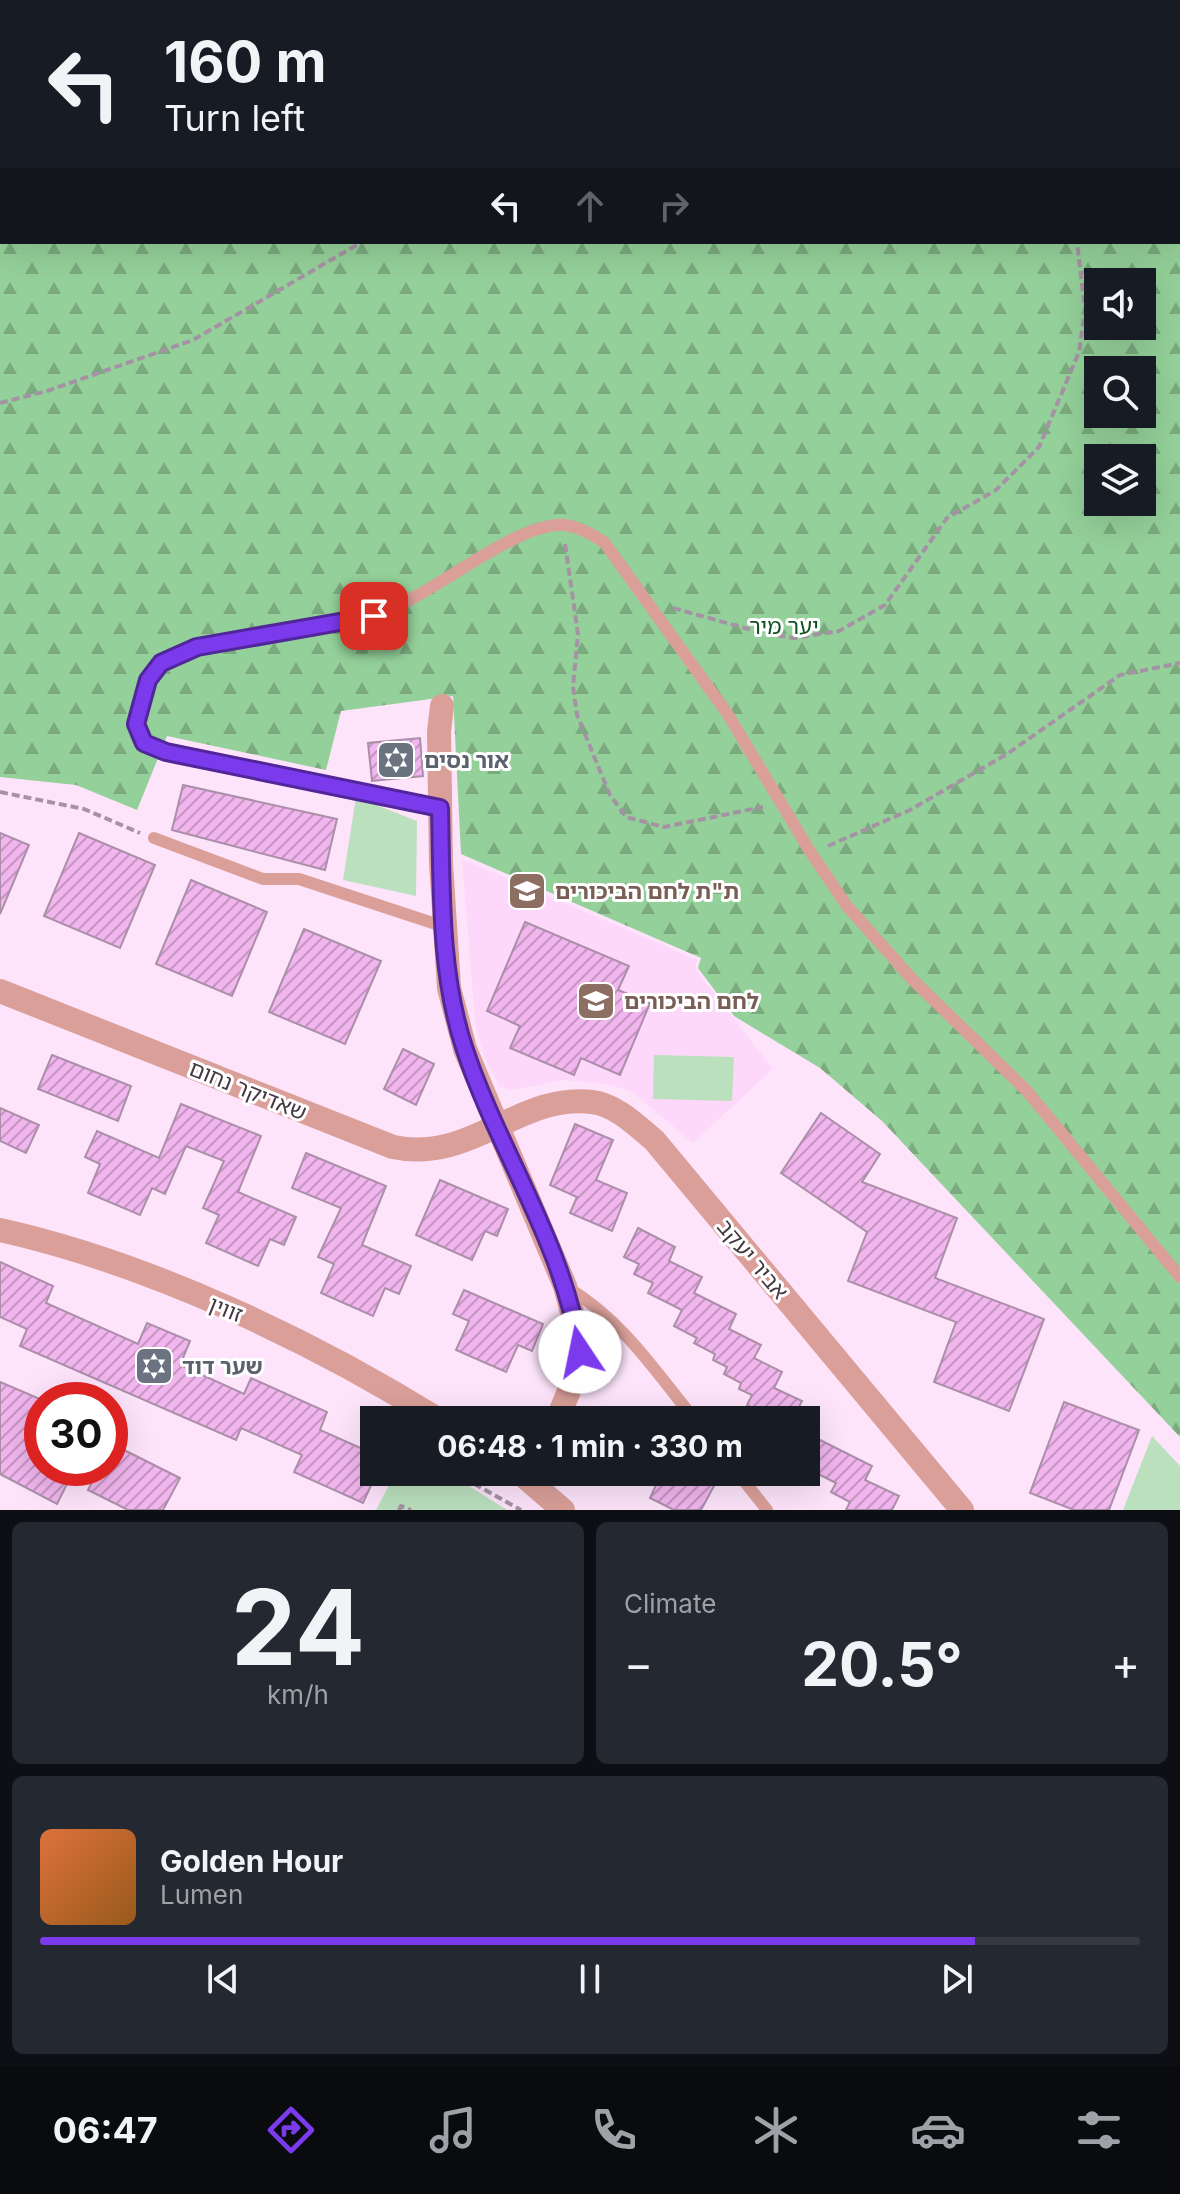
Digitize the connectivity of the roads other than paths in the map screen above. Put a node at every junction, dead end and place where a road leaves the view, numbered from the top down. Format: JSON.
{"nodes":[{"id":1,"x":442,"y":706,"type":"dead end"},
{"id":2,"x":440,"y":808,"type":"junction"},
{"id":3,"x":154,"y":838,"type":"road end"},
{"id":4,"x":445,"y":927,"type":"junction"},
{"id":5,"x":0,"y":991,"type":"edge"},
{"id":6,"x":498,"y":1126,"type":"junction"},
{"id":7,"x":0,"y":1230,"type":"edge"},
{"id":8,"x":1180,"y":1277,"type":"edge"},
{"id":9,"x":565,"y":1286,"type":"junction"},
{"id":10,"x":414,"y":1406,"type":"edge"},
{"id":11,"x":563,"y":1406,"type":"edge"},
{"id":12,"x":684,"y":1406,"type":"edge"},
{"id":13,"x":536,"y":1486,"type":"edge"},
{"id":14,"x":748,"y":1486,"type":"edge"},
{"id":15,"x":563,"y":1510,"type":"edge"},
{"id":16,"x":767,"y":1510,"type":"edge"},
{"id":17,"x":962,"y":1510,"type":"edge"}],
"edges":[{"from":1,"to":2,"type":"street"},
{"from":2,"to":4,"type":"street"},
{"from":2,"to":8,"type":"lane"},
{"from":3,"to":4,"type":"lane"},
{"from":4,"to":6,"type":"street"},
{"from":5,"to":6,"type":"street","name":"שאדיקר נחום"},
{"from":6,"to":9,"type":"street"},
{"from":6,"to":17,"type":"street","name":"אביר יעקב"},
{"from":7,"to":10,"type":"street","name":"זווין"},
{"from":9,"to":11,"type":"street"},
{"from":9,"to":12,"type":"lane"},
{"from":13,"to":15,"type":"street"},
{"from":14,"to":16,"type":"lane"}]}
